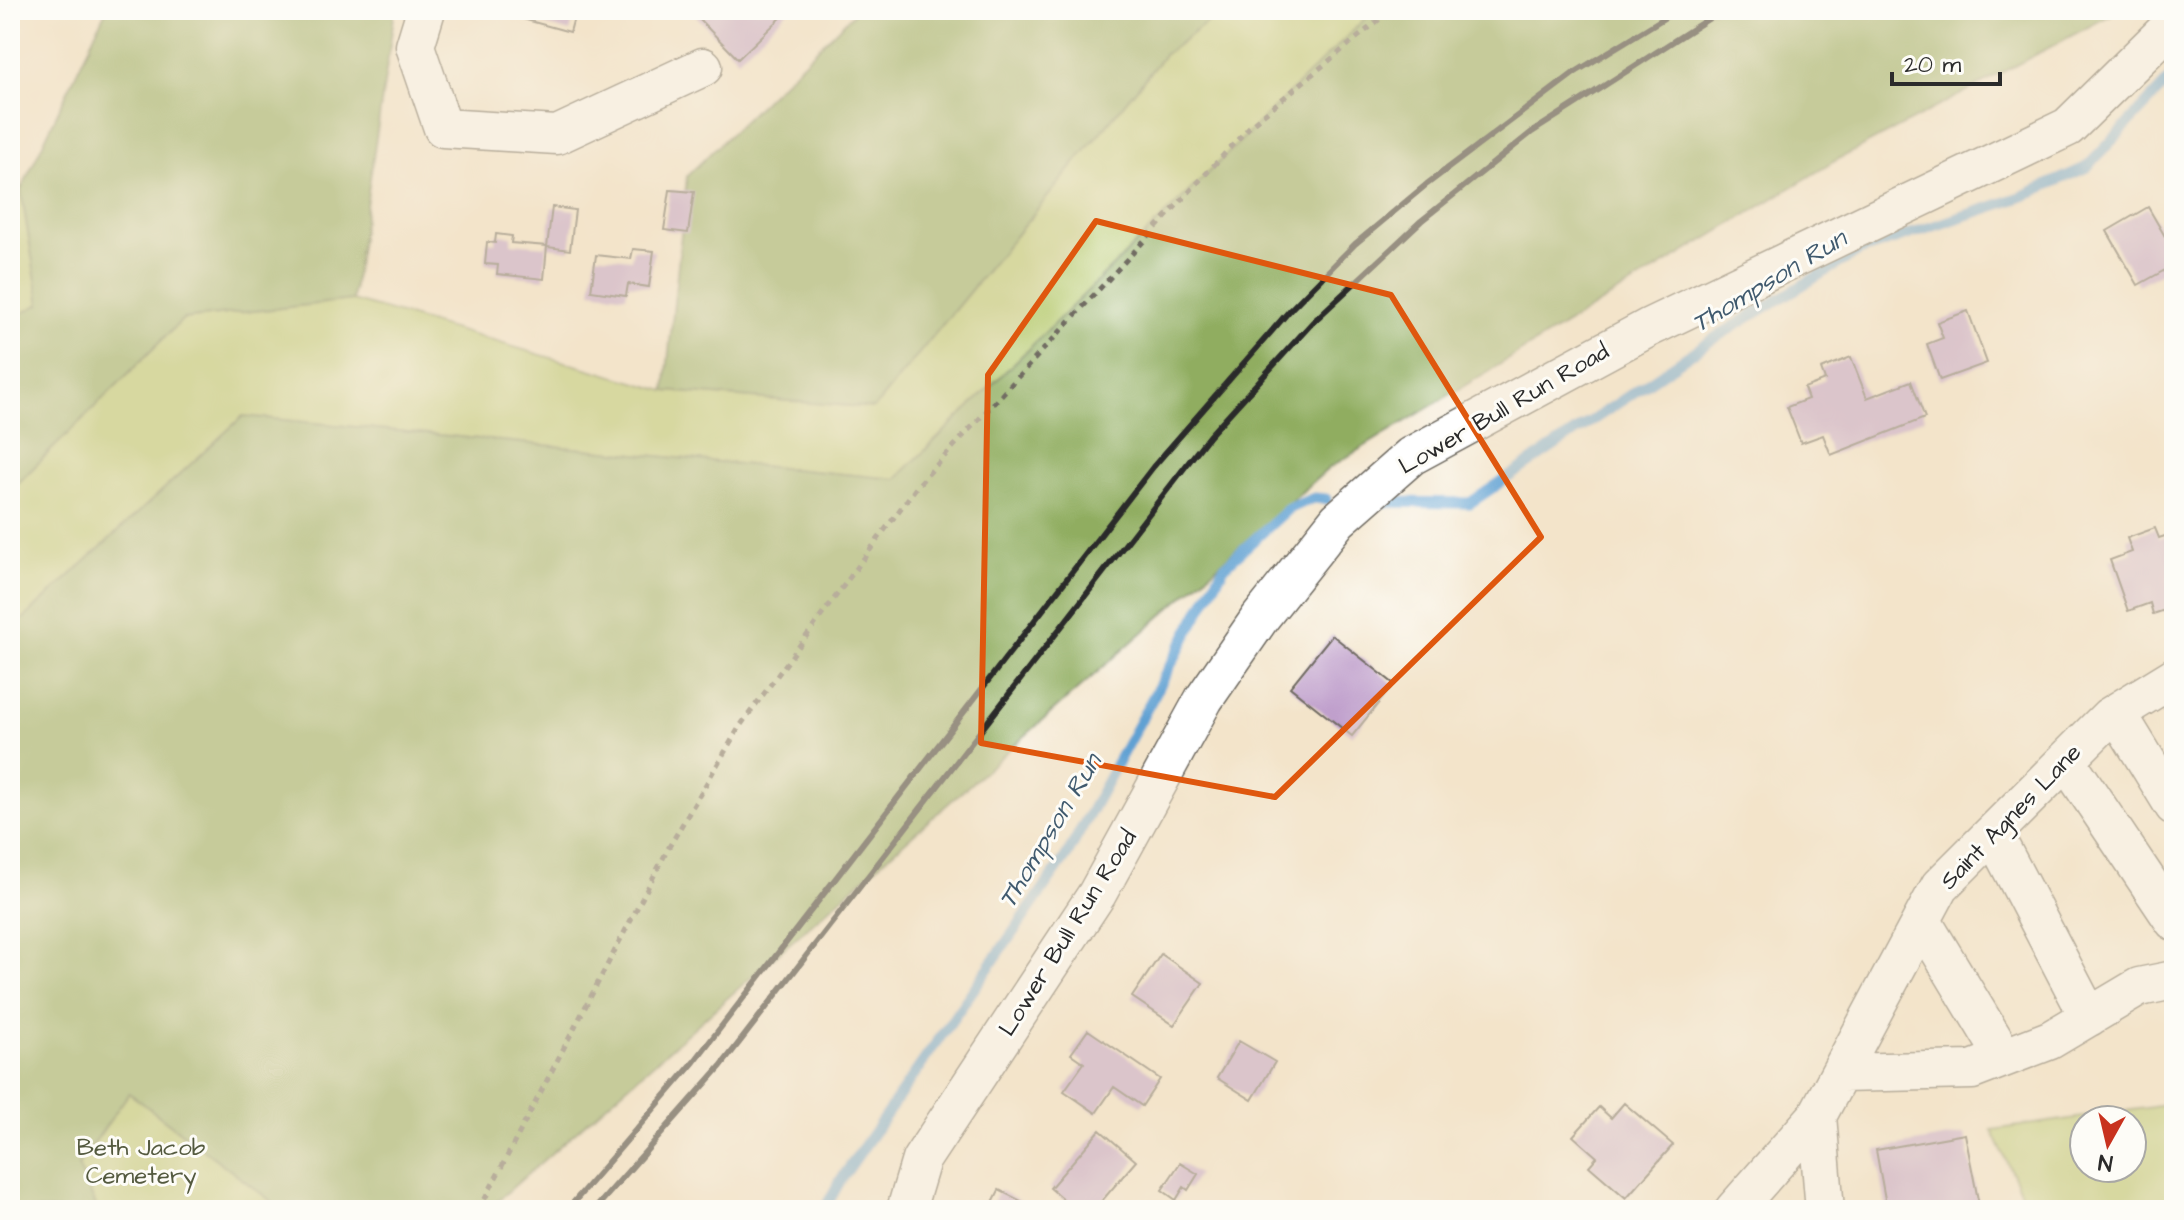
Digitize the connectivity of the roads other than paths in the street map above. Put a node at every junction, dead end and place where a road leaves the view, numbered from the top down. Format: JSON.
{"nodes":[{"id":1,"x":426,"y":10,"type":"edge"},
{"id":2,"x":2174,"y":23,"type":"edge"},
{"id":3,"x":703,"y":67,"type":"dead end"},
{"id":4,"x":2174,"y":677,"type":"edge"},
{"id":5,"x":2117,"y":713,"type":"junction"},
{"id":6,"x":2066,"y":760,"type":"junction"},
{"id":7,"x":2174,"y":806,"type":"edge"},
{"id":8,"x":1993,"y":833,"type":"junction"},
{"id":9,"x":1922,"y":921,"type":"junction"},
{"id":10,"x":2174,"y":921,"type":"edge"},
{"id":11,"x":2174,"y":980,"type":"edge"},
{"id":12,"x":2089,"y":1017,"type":"junction"},
{"id":13,"x":2004,"y":1057,"type":"junction"},
{"id":14,"x":1841,"y":1073,"type":"junction"},
{"id":15,"x":1817,"y":1116,"type":"junction"},
{"id":16,"x":906,"y":1210,"type":"edge"},
{"id":17,"x":1734,"y":1210,"type":"edge"},
{"id":18,"x":1825,"y":1210,"type":"edge"}],
"edges":[{"from":1,"to":3,"type":"street"},
{"from":2,"to":16,"type":"street","name":"Lower Bull Run Road"},
{"from":4,"to":5,"type":"street","name":"Saint Agnes Lane"},
{"from":5,"to":6,"type":"street","name":"Saint Agnes Lane"},
{"from":5,"to":7,"type":"street"},
{"from":6,"to":8,"type":"street","name":"Saint Agnes Lane"},
{"from":6,"to":10,"type":"street"},
{"from":8,"to":9,"type":"street","name":"Saint Agnes Lane"},
{"from":8,"to":12,"type":"street"},
{"from":9,"to":13,"type":"street"},
{"from":9,"to":14,"type":"street","name":"Saint Agnes Lane"},
{"from":11,"to":12,"type":"street"},
{"from":12,"to":13,"type":"street"},
{"from":13,"to":14,"type":"street"},
{"from":14,"to":15,"type":"street","name":"Saint Agnes Lane"},
{"from":15,"to":17,"type":"street","name":"Saint Agnes Lane"},
{"from":15,"to":18,"type":"street"}]}
